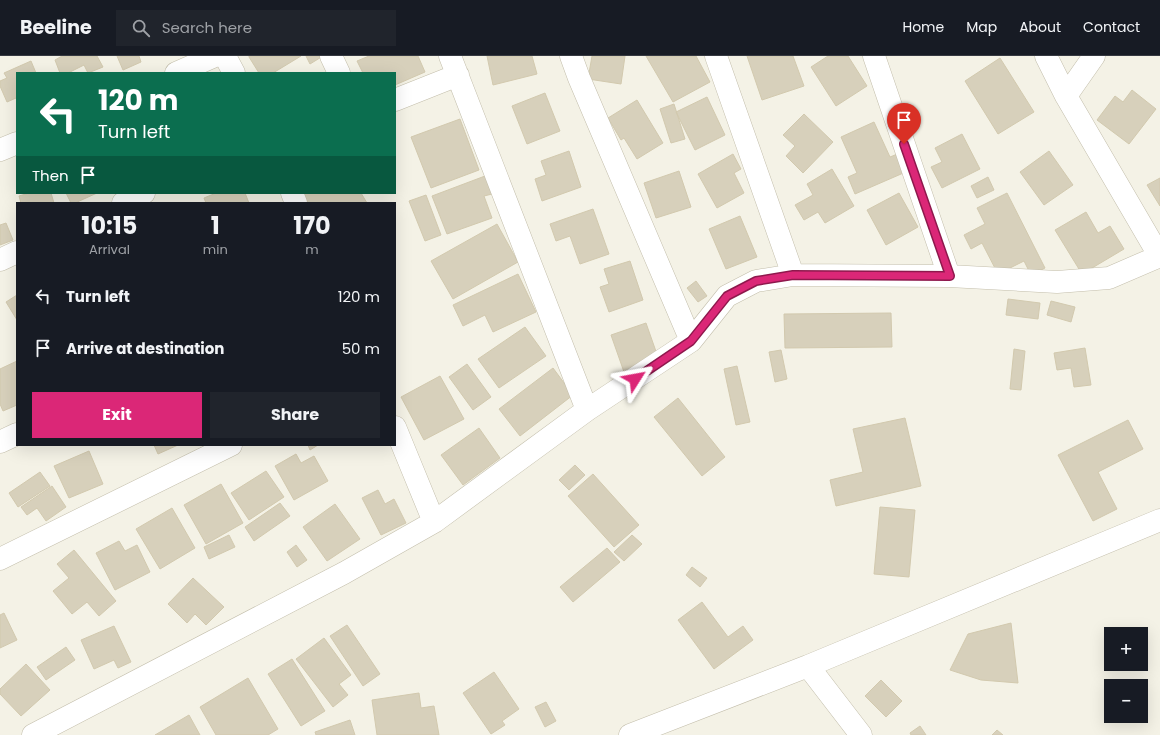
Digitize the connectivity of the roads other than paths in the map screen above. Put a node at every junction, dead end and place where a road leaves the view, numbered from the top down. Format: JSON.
{"nodes":[{"id":1,"x":215,"y":56,"type":"edge"},
{"id":2,"x":225,"y":56,"type":"edge"},
{"id":3,"x":330,"y":56,"type":"edge"},
{"id":4,"x":571,"y":56,"type":"edge"},
{"id":5,"x":716,"y":56,"type":"edge"},
{"id":6,"x":874,"y":56,"type":"edge"},
{"id":7,"x":1046,"y":56,"type":"edge"},
{"id":8,"x":1094,"y":56,"type":"edge"},
{"id":9,"x":454,"y":66,"type":"edge"},
{"id":10,"x":178,"y":72,"type":"edge"},
{"id":11,"x":233,"y":72,"type":"edge"},
{"id":12,"x":339,"y":72,"type":"edge"},
{"id":13,"x":1066,"y":96,"type":"junction"},
{"id":14,"x":396,"y":99,"type":"edge"},
{"id":15,"x":16,"y":143,"type":"edge"},
{"id":16,"x":0,"y":150,"type":"edge"},
{"id":17,"x":142,"y":194,"type":"edge"},
{"id":18,"x":125,"y":202,"type":"edge"},
{"id":19,"x":16,"y":252,"type":"edge"},
{"id":20,"x":1160,"y":256,"type":"edge"},
{"id":21,"x":0,"y":260,"type":"edge"},
{"id":22,"x":793,"y":275,"type":"junction"},
{"id":23,"x":950,"y":276,"type":"junction"},
{"id":24,"x":691,"y":341,"type":"junction"},
{"id":25,"x":587,"y":410,"type":"junction"},
{"id":26,"x":396,"y":429,"type":"edge"},
{"id":27,"x":16,"y":434,"type":"edge"},
{"id":28,"x":0,"y":442,"type":"edge"},
{"id":29,"x":229,"y":446,"type":"edge"},
{"id":30,"x":1160,"y":520,"type":"edge"},
{"id":31,"x":434,"y":522,"type":"junction"},
{"id":32,"x":0,"y":559,"type":"edge"},
{"id":33,"x":808,"y":666,"type":"junction"},
{"id":34,"x":33,"y":735,"type":"edge"},
{"id":35,"x":630,"y":735,"type":"edge"},
{"id":36,"x":861,"y":735,"type":"edge"}],
"edges":[{"from":1,"to":10,"type":"street"},
{"from":2,"to":11,"type":"street"},
{"from":3,"to":12,"type":"street"},
{"from":4,"to":24,"type":"street"},
{"from":5,"to":22,"type":"street"},
{"from":6,"to":23,"type":"street"},
{"from":7,"to":13,"type":"street"},
{"from":8,"to":13,"type":"street"},
{"from":9,"to":14,"type":"street"},
{"from":9,"to":25,"type":"street"},
{"from":13,"to":20,"type":"street"},
{"from":15,"to":16,"type":"street"},
{"from":17,"to":18,"type":"street"},
{"from":19,"to":21,"type":"street"},
{"from":20,"to":23,"type":"street"},
{"from":22,"to":23,"type":"street"},
{"from":22,"to":24,"type":"street"},
{"from":24,"to":25,"type":"street"},
{"from":25,"to":31,"type":"street"},
{"from":26,"to":31,"type":"street"},
{"from":27,"to":28,"type":"street"},
{"from":29,"to":32,"type":"street"},
{"from":30,"to":33,"type":"street"},
{"from":31,"to":34,"type":"street"},
{"from":33,"to":35,"type":"street"},
{"from":33,"to":36,"type":"street"}]}
